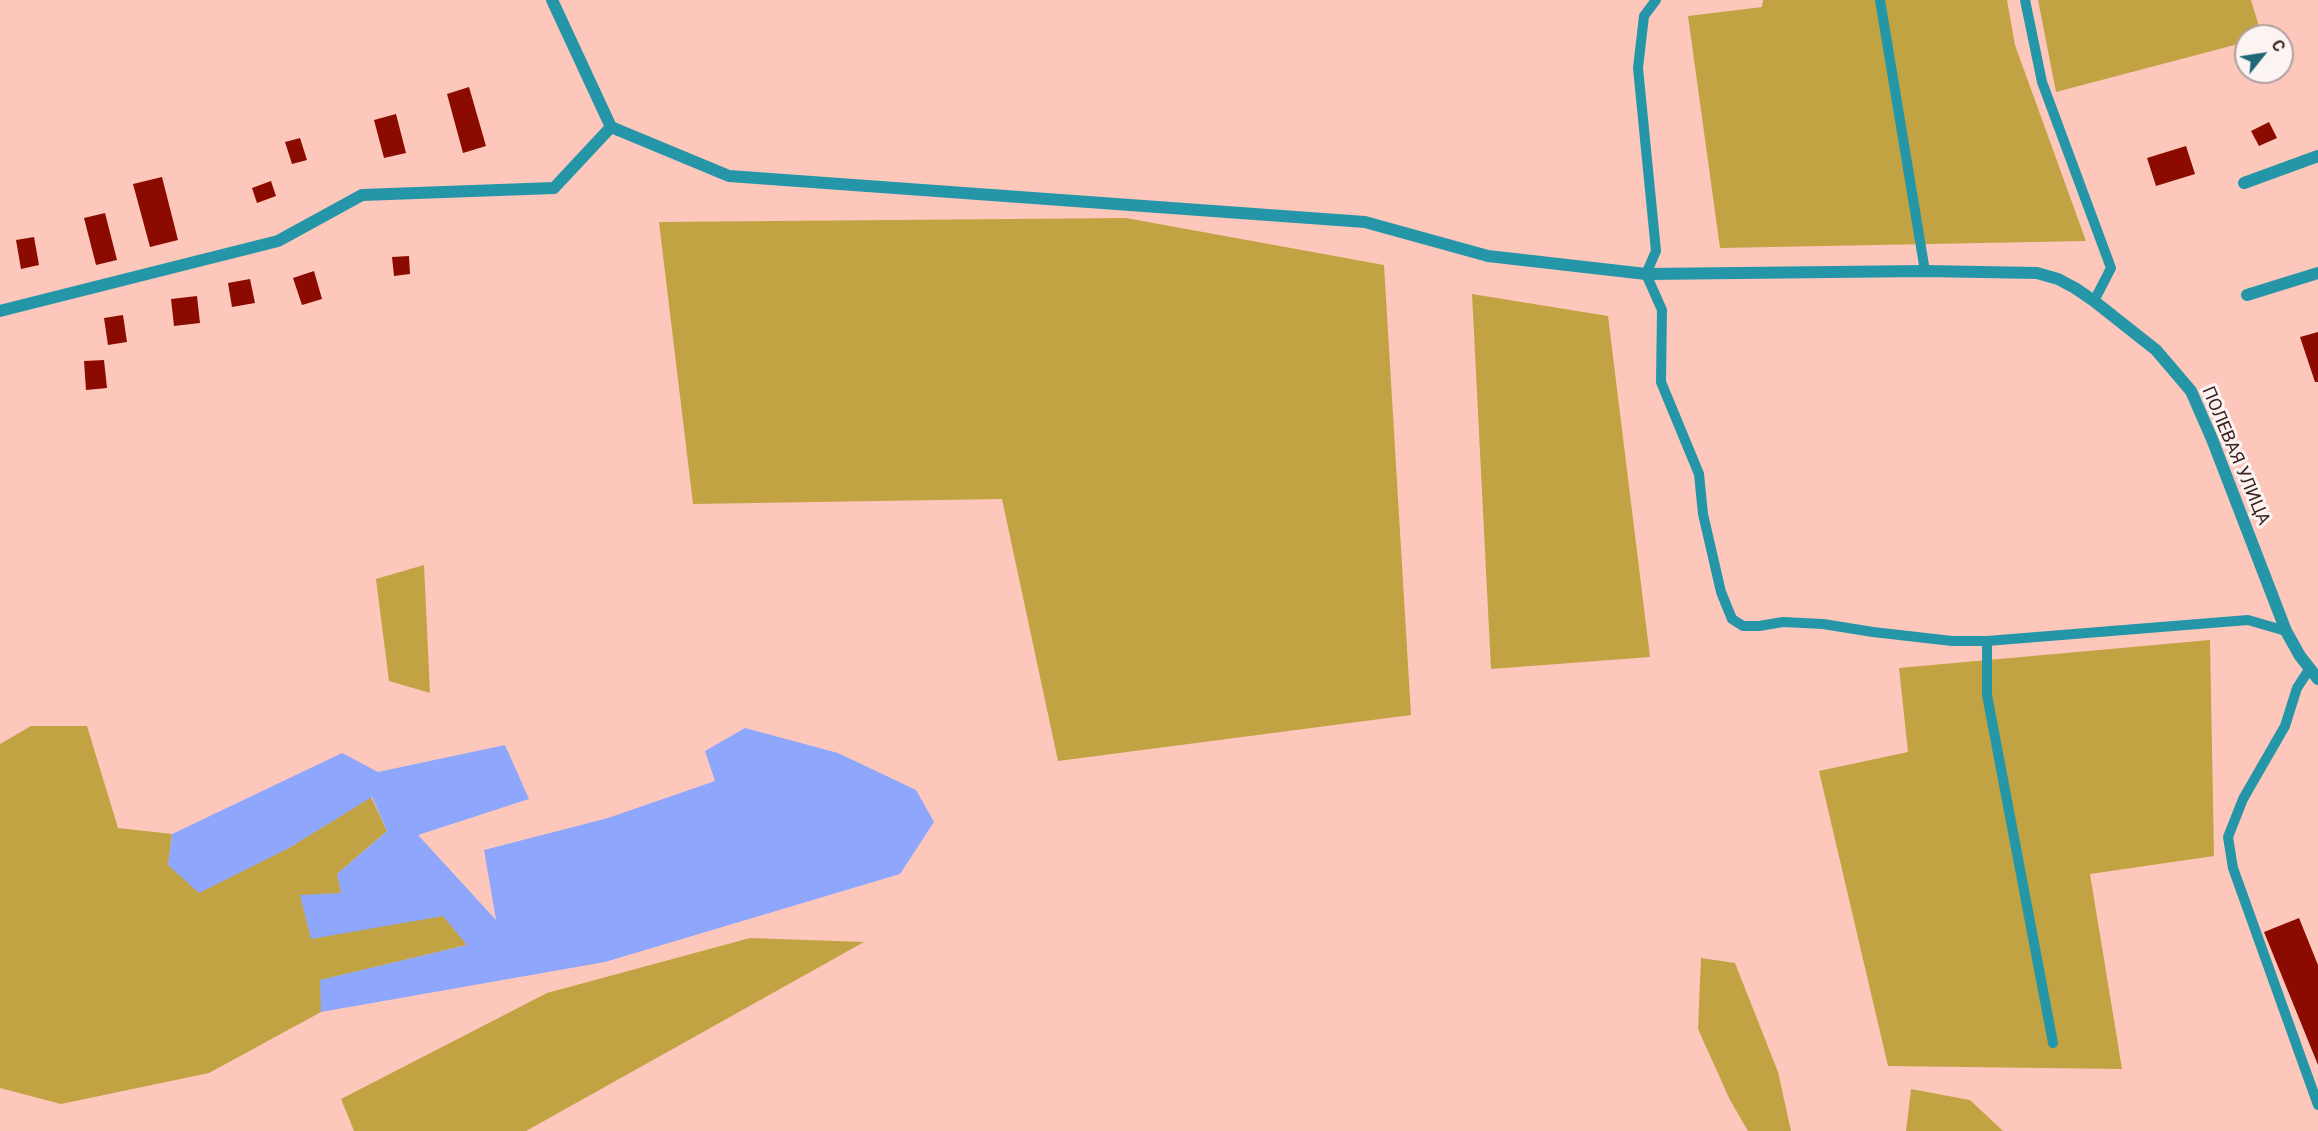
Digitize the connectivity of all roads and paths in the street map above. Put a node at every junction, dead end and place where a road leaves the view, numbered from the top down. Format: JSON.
{"nodes":[{"id":1,"x":552,"y":0,"type":"edge"},
{"id":2,"x":1656,"y":0,"type":"edge"},
{"id":3,"x":1880,"y":0,"type":"edge"},
{"id":4,"x":2025,"y":0,"type":"edge"},
{"id":5,"x":611,"y":126,"type":"junction"},
{"id":6,"x":2318,"y":156,"type":"edge"},
{"id":7,"x":2244,"y":183,"type":"dead end"},
{"id":8,"x":1924,"y":271,"type":"junction"},
{"id":9,"x":2318,"y":273,"type":"edge"},
{"id":10,"x":1646,"y":274,"type":"junction"},
{"id":11,"x":2247,"y":295,"type":"dead end"},
{"id":12,"x":2094,"y":302,"type":"junction"},
{"id":13,"x":0,"y":311,"type":"edge"},
{"id":14,"x":2286,"y":632,"type":"junction"},
{"id":15,"x":1987,"y":641,"type":"junction"},
{"id":16,"x":2310,"y":668,"type":"junction"},
{"id":17,"x":2318,"y":679,"type":"edge"},
{"id":18,"x":2053,"y":1043,"type":"dead end"},
{"id":19,"x":2318,"y":1105,"type":"edge"}],
"edges":[{"from":1,"to":5,"type":"street"},
{"from":2,"to":10,"type":"lane"},
{"from":3,"to":8,"type":"lane"},
{"from":4,"to":12,"type":"lane"},
{"from":5,"to":10,"type":"street","name":"ПОЛЕВАЯ УЛИЦА"},
{"from":5,"to":13,"type":"street"},
{"from":6,"to":7,"type":"street"},
{"from":8,"to":10,"type":"street","name":"ПОЛЕВАЯ УЛИЦА"},
{"from":8,"to":12,"type":"street","name":"ПОЛЕВАЯ УЛИЦА"},
{"from":9,"to":11,"type":"street"},
{"from":10,"to":15,"type":"lane"},
{"from":12,"to":14,"type":"street","name":"ПОЛЕВАЯ УЛИЦА"},
{"from":14,"to":15,"type":"lane"},
{"from":14,"to":16,"type":"street","name":"ПОЛЕВАЯ УЛИЦА"},
{"from":15,"to":18,"type":"lane"},
{"from":16,"to":17,"type":"street","name":"ПОЛЕВАЯ УЛИЦА"},
{"from":16,"to":19,"type":"lane"}]}
